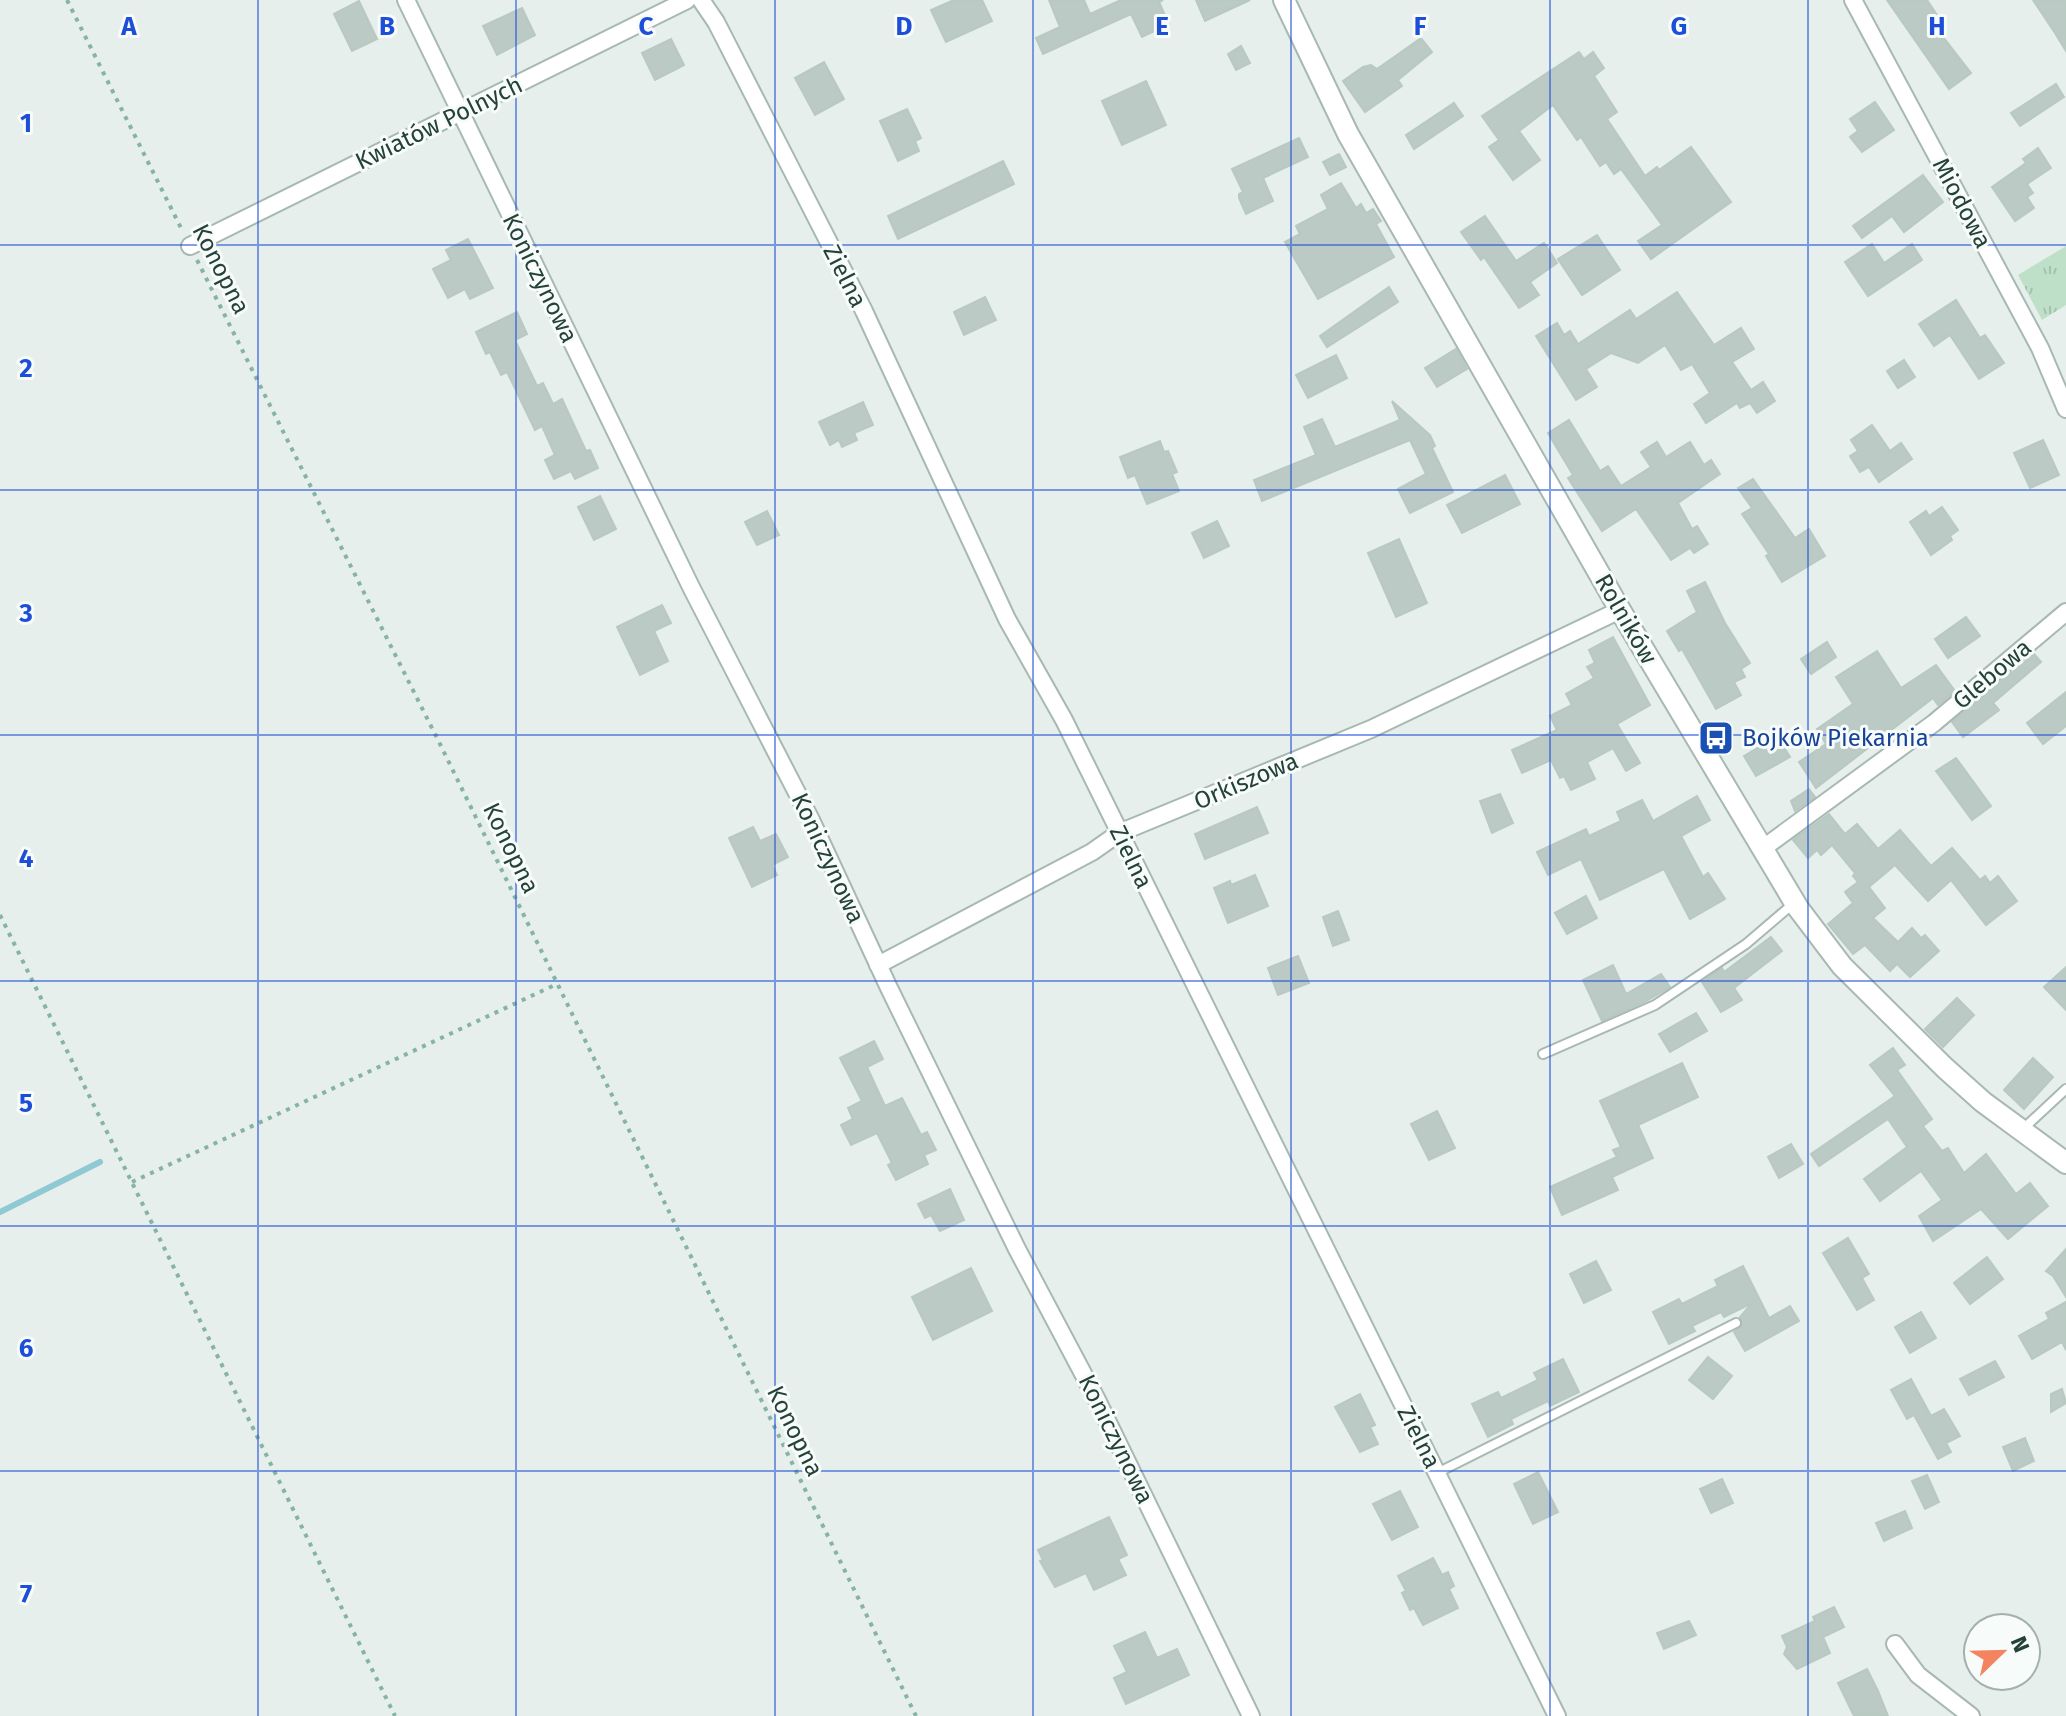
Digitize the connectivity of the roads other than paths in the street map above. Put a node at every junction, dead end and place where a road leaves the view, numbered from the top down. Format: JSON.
{"nodes":[{"id":1,"x":406,"y":0,"type":"edge"},
{"id":2,"x":687,"y":0,"type":"edge"},
{"id":3,"x":701,"y":0,"type":"edge"},
{"id":4,"x":1284,"y":0,"type":"edge"},
{"id":5,"x":1853,"y":0,"type":"edge"},
{"id":6,"x":460,"y":112,"type":"junction"},
{"id":7,"x":190,"y":246,"type":"road end"},
{"id":8,"x":2066,"y":409,"type":"edge"},
{"id":9,"x":1620,"y":610,"type":"junction"},
{"id":10,"x":2066,"y":612,"type":"edge"},
{"id":11,"x":1119,"y":833,"type":"junction"},
{"id":12,"x":1762,"y":849,"type":"junction"},
{"id":13,"x":1795,"y":903,"type":"junction"},
{"id":14,"x":878,"y":965,"type":"junction"},
{"id":15,"x":1543,"y":1054,"type":"dead end"},
{"id":16,"x":2066,"y":1089,"type":"edge"},
{"id":17,"x":2022,"y":1129,"type":"junction"},
{"id":18,"x":2066,"y":1163,"type":"edge"},
{"id":19,"x":1736,"y":1323,"type":"dead end"},
{"id":20,"x":1437,"y":1473,"type":"junction"},
{"id":21,"x":1895,"y":1644,"type":"dead end"},
{"id":22,"x":1251,"y":1716,"type":"edge"},
{"id":23,"x":1557,"y":1716,"type":"edge"},
{"id":24,"x":1971,"y":1716,"type":"edge"}],
"edges":[{"from":1,"to":6,"type":"street","name":"Koniczynowa"},
{"from":2,"to":6,"type":"street","name":"Kwiatów Polnych"},
{"from":3,"to":11,"type":"street","name":"Zielna"},
{"from":4,"to":9,"type":"street","name":"Rolników"},
{"from":5,"to":8,"type":"street","name":"Miodowa"},
{"from":6,"to":7,"type":"street","name":"Kwiatów Polnych"},
{"from":6,"to":14,"type":"street","name":"Koniczynowa"},
{"from":9,"to":11,"type":"street","name":"Orkiszowa"},
{"from":9,"to":12,"type":"street","name":"Rolników"},
{"from":10,"to":12,"type":"street","name":"Glebowa"},
{"from":11,"to":14,"type":"street","name":"Orkiszowa"},
{"from":11,"to":20,"type":"street","name":"Zielna"},
{"from":12,"to":13,"type":"street","name":"Rolników"},
{"from":13,"to":15,"type":"lane"},
{"from":13,"to":17,"type":"street","name":"Rolników"},
{"from":14,"to":22,"type":"street","name":"Koniczynowa"},
{"from":16,"to":17,"type":"lane"},
{"from":17,"to":18,"type":"street","name":"Rolników"},
{"from":19,"to":20,"type":"lane"},
{"from":20,"to":23,"type":"street","name":"Zielna"},
{"from":21,"to":24,"type":"street"}]}
